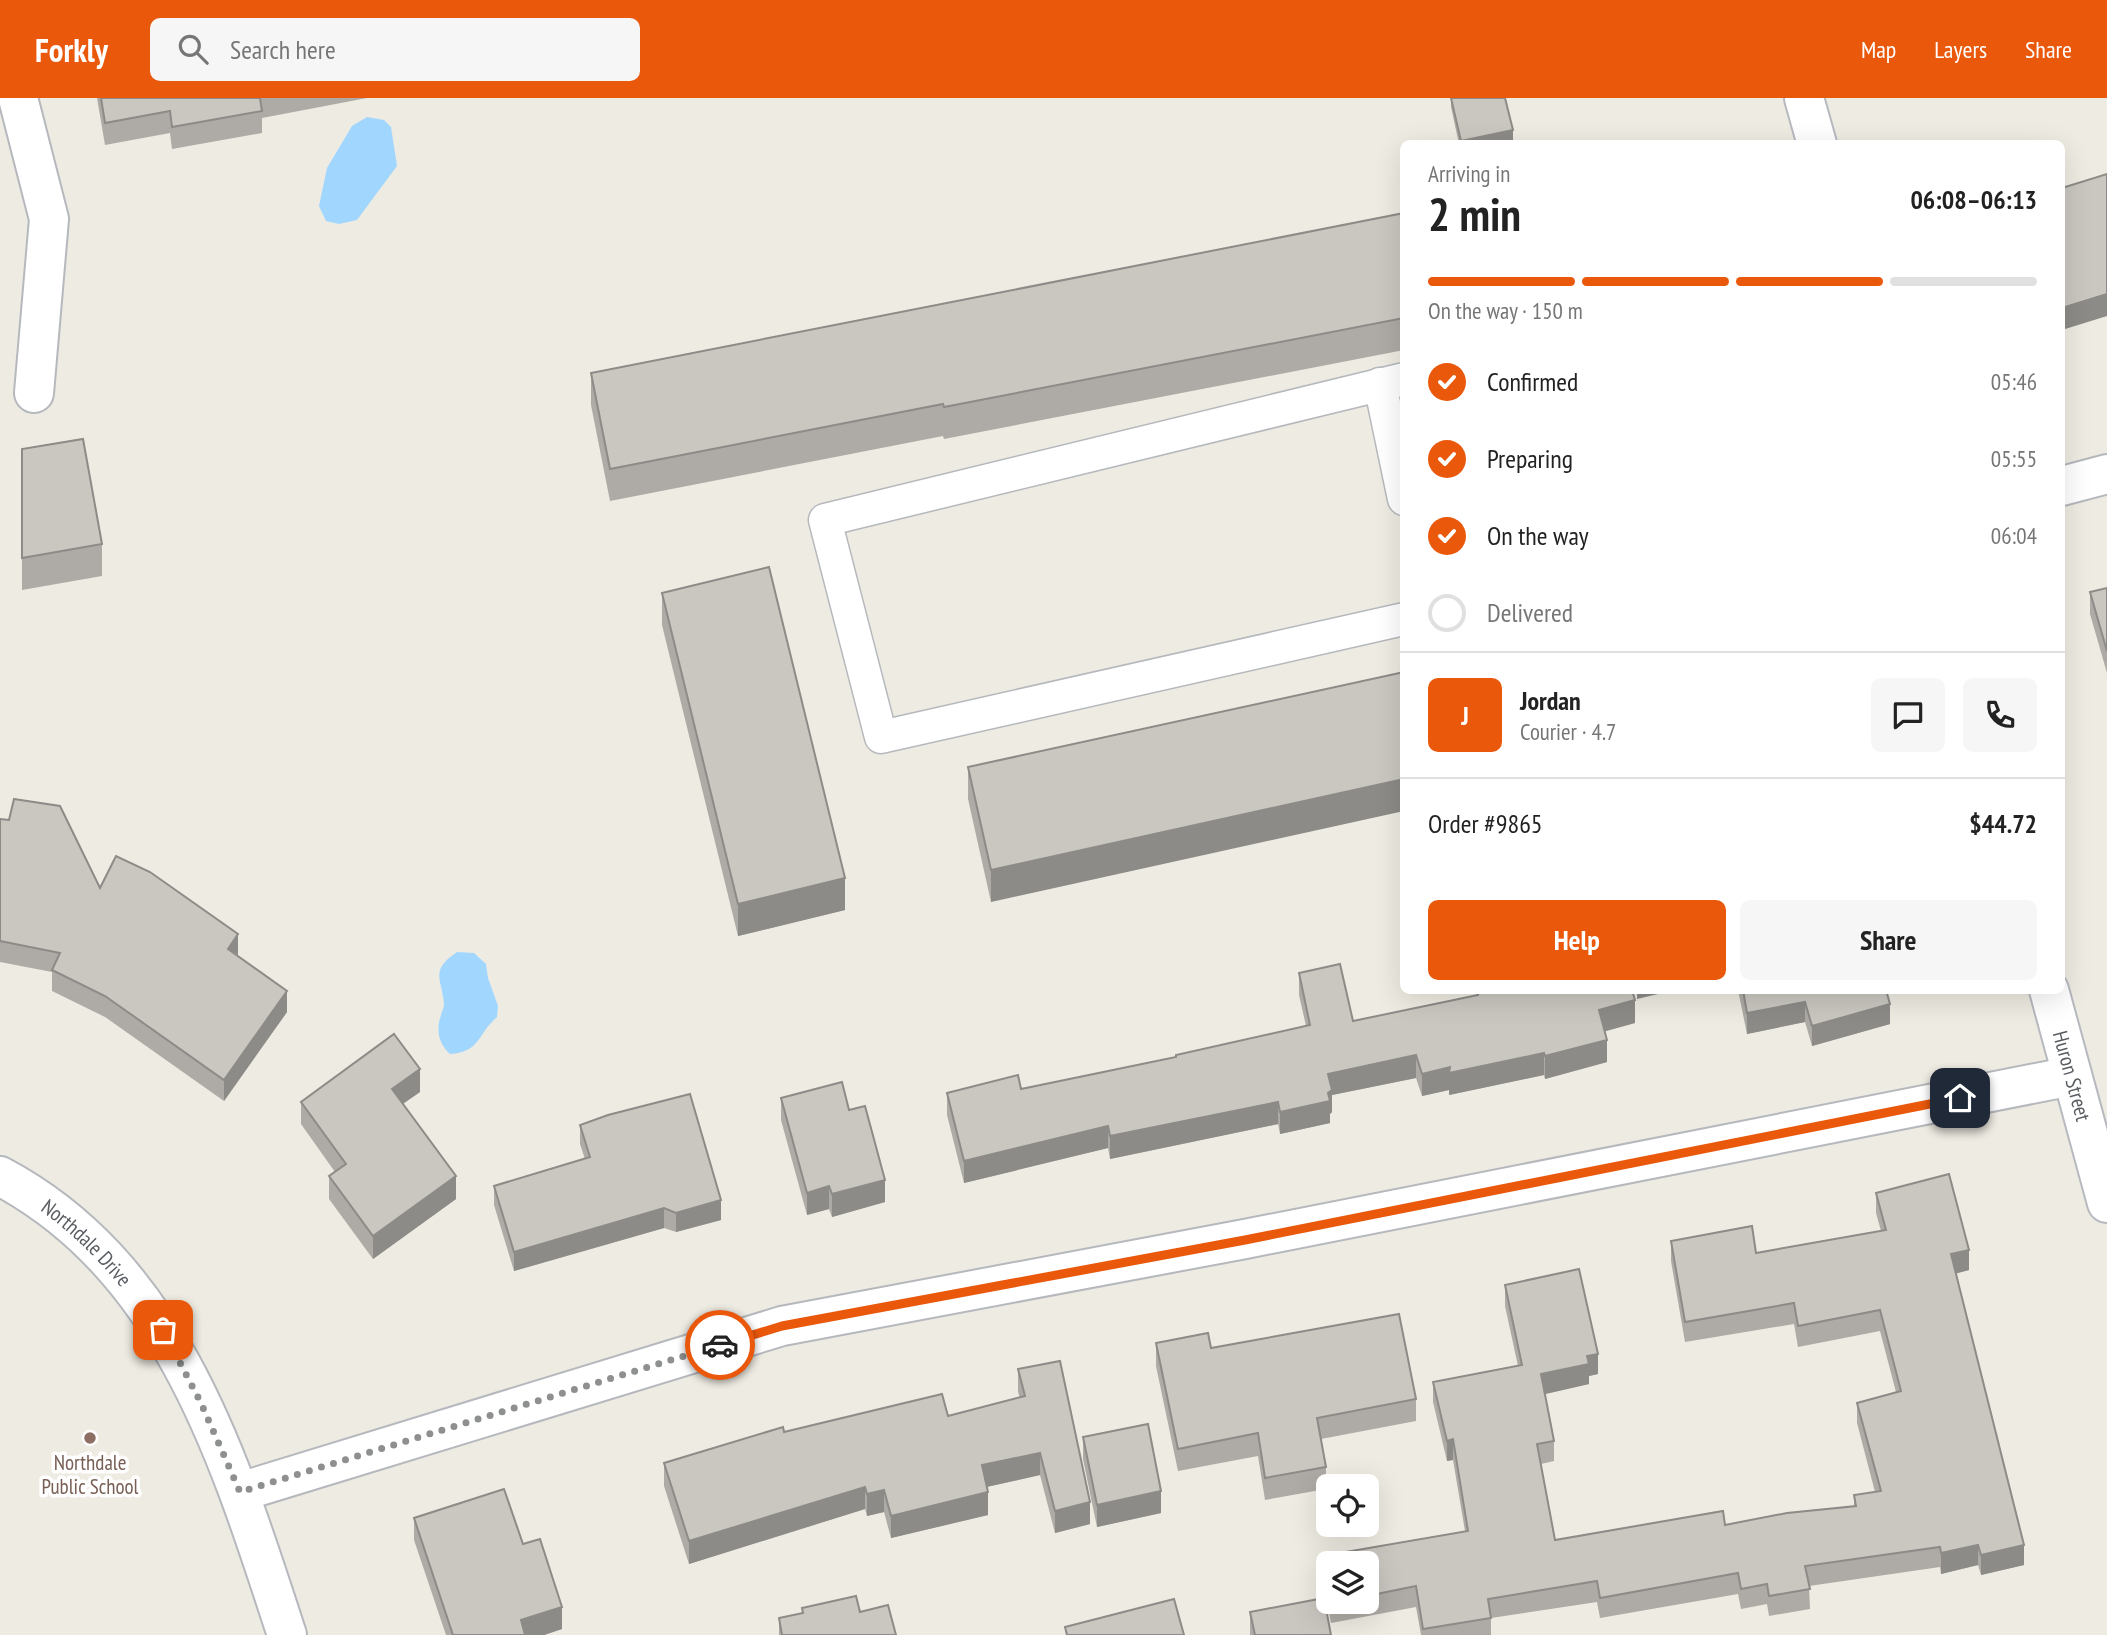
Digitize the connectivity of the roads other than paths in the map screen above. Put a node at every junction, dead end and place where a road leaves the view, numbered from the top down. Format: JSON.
{"nodes":[{"id":1,"x":18,"y":98,"type":"edge"},
{"id":2,"x":1804,"y":98,"type":"edge"},
{"id":3,"x":1816,"y":140,"type":"edge"},
{"id":4,"x":1392,"y":382,"type":"edge"},
{"id":5,"x":34,"y":393,"type":"dead end"},
{"id":6,"x":1400,"y":460,"type":"edge"},
{"id":7,"x":2107,"y":474,"type":"edge"},
{"id":8,"x":2065,"y":484,"type":"edge"},
{"id":9,"x":1400,"y":620,"type":"edge"},
{"id":10,"x":2050,"y":994,"type":"edge"},
{"id":11,"x":2072,"y":1076,"type":"junction"},
{"id":12,"x":0,"y":1175,"type":"edge"},
{"id":13,"x":2107,"y":1203,"type":"edge"},
{"id":14,"x":240,"y":1492,"type":"junction"},
{"id":15,"x":287,"y":1635,"type":"edge"}],
"edges":[{"from":1,"to":5,"type":"street"},
{"from":2,"to":3,"type":"street"},
{"from":4,"to":6,"type":"lane"},
{"from":4,"to":9,"type":"lane"},
{"from":7,"to":8,"type":"street"},
{"from":10,"to":11,"type":"street","name":"Huron Street"},
{"from":11,"to":13,"type":"street","name":"Huron Street"},
{"from":11,"to":14,"type":"street"},
{"from":12,"to":14,"type":"street","name":"Northdale Drive"},
{"from":14,"to":15,"type":"street","name":"Northdale Drive"}]}
